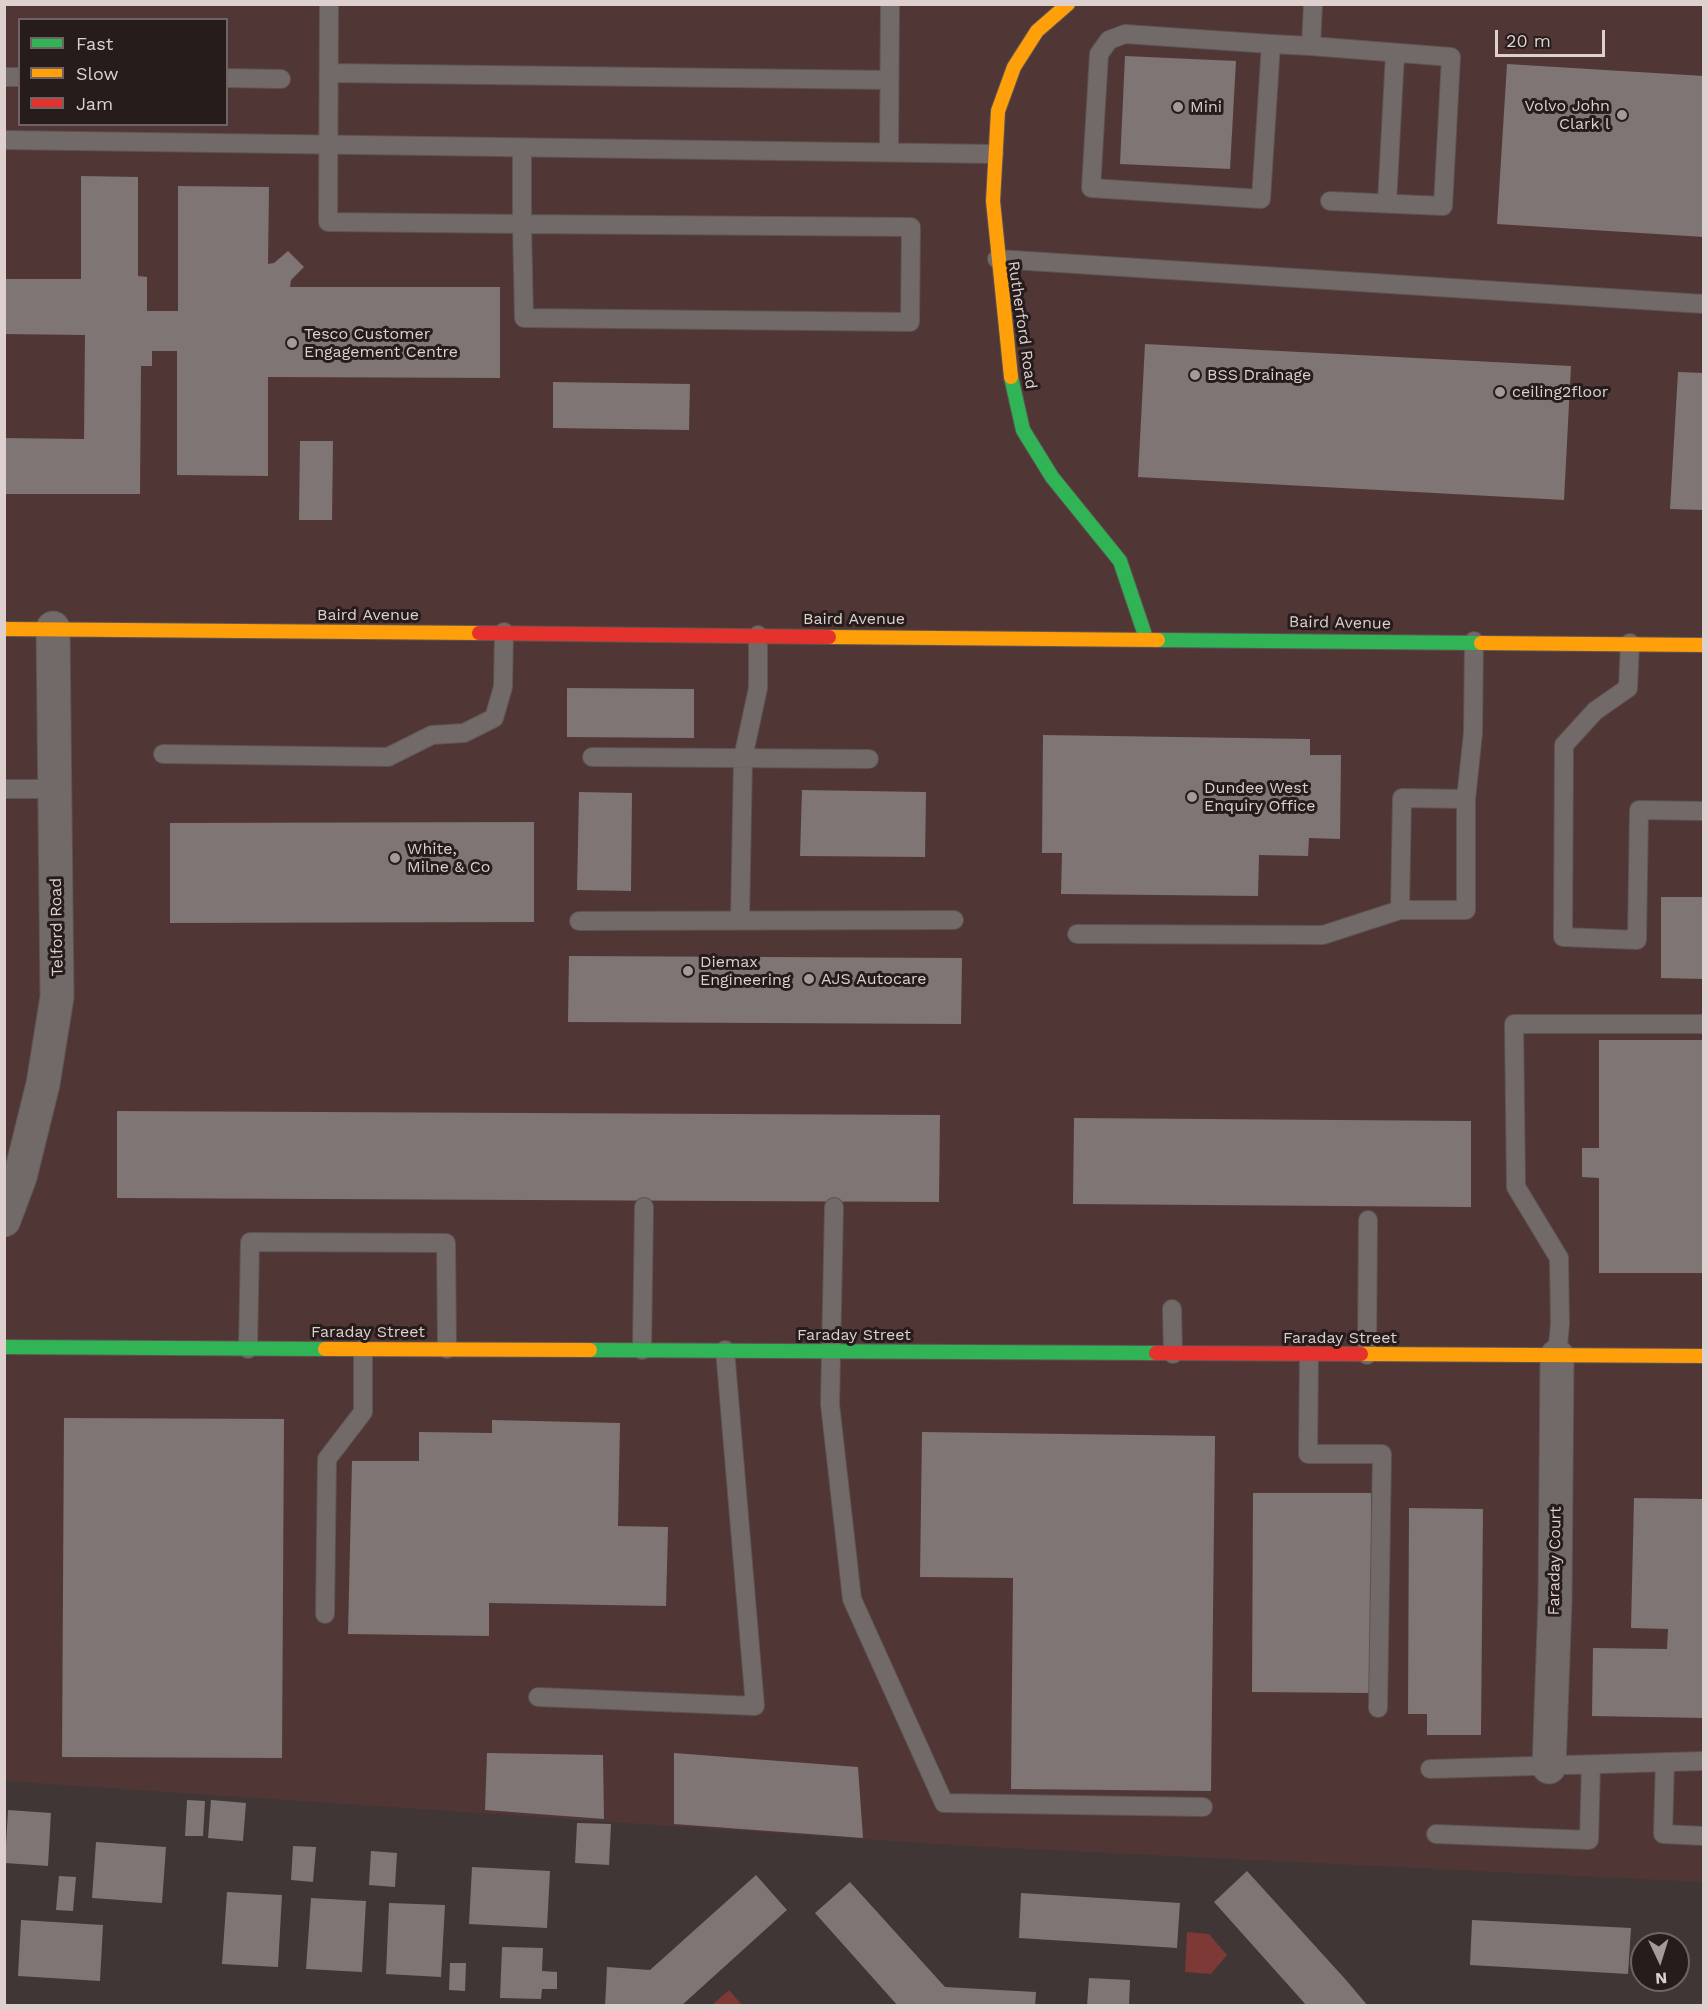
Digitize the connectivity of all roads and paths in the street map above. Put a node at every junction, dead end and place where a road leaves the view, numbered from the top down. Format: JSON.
{"nodes":[{"id":1,"x":329,"y":4,"type":"edge"},
{"id":2,"x":890,"y":4,"type":"edge"},
{"id":3,"x":1068,"y":4,"type":"edge"},
{"id":4,"x":1313,"y":4,"type":"edge"},
{"id":5,"x":1271,"y":44,"type":"junction"},
{"id":6,"x":1311,"y":46,"type":"junction"},
{"id":7,"x":1395,"y":54,"type":"junction"},
{"id":8,"x":329,"y":74,"type":"junction"},
{"id":9,"x":228,"y":78,"type":"edge"},
{"id":10,"x":281,"y":79,"type":"dead end"},
{"id":11,"x":889,"y":80,"type":"junction"},
{"id":12,"x":4,"y":140,"type":"edge"},
{"id":13,"x":329,"y":144,"type":"junction"},
{"id":14,"x":522,"y":148,"type":"junction"},
{"id":15,"x":889,"y":152,"type":"junction"},
{"id":16,"x":994,"y":154,"type":"junction"},
{"id":17,"x":1330,"y":201,"type":"dead end"},
{"id":18,"x":1387,"y":203,"type":"junction"},
{"id":19,"x":522,"y":224,"type":"junction"},
{"id":20,"x":997,"y":259,"type":"junction"},
{"id":21,"x":1704,"y":304,"type":"edge"},
{"id":22,"x":53,"y":628,"type":"junction"},
{"id":23,"x":4,"y":629,"type":"edge"},
{"id":24,"x":504,"y":632,"type":"junction"},
{"id":25,"x":758,"y":635,"type":"junction"},
{"id":26,"x":1146,"y":638,"type":"junction"},
{"id":27,"x":1474,"y":641,"type":"junction"},
{"id":28,"x":1630,"y":643,"type":"junction"},
{"id":29,"x":1704,"y":645,"type":"edge"},
{"id":30,"x":163,"y":754,"type":"dead end"},
{"id":31,"x":592,"y":756,"type":"dead end"},
{"id":32,"x":743,"y":758,"type":"junction"},
{"id":33,"x":869,"y":759,"type":"dead end"},
{"id":34,"x":4,"y":789,"type":"edge"},
{"id":35,"x":55,"y":789,"type":"junction"},
{"id":36,"x":1466,"y":799,"type":"junction"},
{"id":37,"x":1704,"y":811,"type":"edge"},
{"id":38,"x":1400,"y":910,"type":"junction"},
{"id":39,"x":740,"y":920,"type":"junction"},
{"id":40,"x":954,"y":920,"type":"dead end"},
{"id":41,"x":579,"y":921,"type":"dead end"},
{"id":42,"x":1077,"y":934,"type":"dead end"},
{"id":43,"x":1704,"y":1024,"type":"edge"},
{"id":44,"x":644,"y":1207,"type":"dead end"},
{"id":45,"x":834,"y":1207,"type":"dead end"},
{"id":46,"x":4,"y":1220,"type":"edge"},
{"id":47,"x":1368,"y":1220,"type":"dead end"},
{"id":48,"x":1172,"y":1308,"type":"dead end"},
{"id":49,"x":4,"y":1347,"type":"edge"},
{"id":50,"x":248,"y":1349,"type":"junction"},
{"id":51,"x":363,"y":1349,"type":"junction"},
{"id":52,"x":447,"y":1349,"type":"junction"},
{"id":53,"x":642,"y":1350,"type":"junction"},
{"id":54,"x":725,"y":1350,"type":"junction"},
{"id":55,"x":830,"y":1351,"type":"junction"},
{"id":56,"x":1173,"y":1354,"type":"junction"},
{"id":57,"x":1309,"y":1354,"type":"junction"},
{"id":58,"x":1366,"y":1355,"type":"junction"},
{"id":59,"x":1557,"y":1356,"type":"junction"},
{"id":60,"x":1704,"y":1356,"type":"edge"},
{"id":61,"x":325,"y":1614,"type":"dead end"},
{"id":62,"x":538,"y":1696,"type":"dead end"},
{"id":63,"x":1378,"y":1707,"type":"dead end"},
{"id":64,"x":1704,"y":1761,"type":"edge"},
{"id":65,"x":1665,"y":1762,"type":"junction"},
{"id":66,"x":1592,"y":1765,"type":"junction"},
{"id":67,"x":1549,"y":1767,"type":"junction"},
{"id":68,"x":1430,"y":1769,"type":"dead end"},
{"id":69,"x":1203,"y":1807,"type":"dead end"},
{"id":70,"x":1436,"y":1834,"type":"dead end"},
{"id":71,"x":1704,"y":1836,"type":"edge"}],
"edges":[{"from":1,"to":8,"type":"lane"},
{"from":2,"to":11,"type":"lane"},
{"from":3,"to":16,"type":"street","name":"Rutherford Road"},
{"from":4,"to":6,"type":"lane"},
{"from":5,"to":5,"type":"lane"},
{"from":5,"to":6,"type":"lane"},
{"from":6,"to":7,"type":"lane"},
{"from":7,"to":18,"type":"lane"},
{"from":7,"to":18,"type":"lane"},
{"from":8,"to":11,"type":"lane"},
{"from":8,"to":13,"type":"lane"},
{"from":9,"to":10,"type":"lane"},
{"from":11,"to":15,"type":"lane"},
{"from":12,"to":13,"type":"lane"},
{"from":13,"to":14,"type":"lane"},
{"from":13,"to":19,"type":"lane"},
{"from":14,"to":15,"type":"lane"},
{"from":14,"to":19,"type":"lane"},
{"from":15,"to":16,"type":"lane"},
{"from":16,"to":20,"type":"street","name":"Rutherford Road"},
{"from":17,"to":18,"type":"lane"},
{"from":19,"to":19,"type":"lane"},
{"from":20,"to":21,"type":"lane"},
{"from":20,"to":26,"type":"street","name":"Rutherford Road"},
{"from":22,"to":23,"type":"street","name":"Baird Avenue"},
{"from":22,"to":24,"type":"street","name":"Baird Avenue"},
{"from":22,"to":35,"type":"street","name":"Telford Road"},
{"from":24,"to":25,"type":"street","name":"Baird Avenue"},
{"from":24,"to":30,"type":"lane"},
{"from":25,"to":26,"type":"street","name":"Baird Avenue"},
{"from":25,"to":32,"type":"lane"},
{"from":26,"to":27,"type":"street","name":"Baird Avenue"},
{"from":27,"to":28,"type":"street","name":"Baird Avenue"},
{"from":27,"to":36,"type":"lane"},
{"from":28,"to":29,"type":"street","name":"Baird Avenue"},
{"from":28,"to":37,"type":"lane"},
{"from":31,"to":32,"type":"lane"},
{"from":32,"to":33,"type":"lane"},
{"from":32,"to":39,"type":"lane"},
{"from":34,"to":35,"type":"lane"},
{"from":35,"to":46,"type":"street","name":"Telford Road"},
{"from":36,"to":38,"type":"lane"},
{"from":36,"to":38,"type":"lane"},
{"from":38,"to":42,"type":"lane"},
{"from":39,"to":40,"type":"lane"},
{"from":39,"to":41,"type":"lane"},
{"from":43,"to":59,"type":"lane"},
{"from":44,"to":53,"type":"lane"},
{"from":45,"to":55,"type":"lane"},
{"from":47,"to":58,"type":"lane"},
{"from":48,"to":56,"type":"lane"},
{"from":49,"to":50,"type":"street","name":"Faraday Street"},
{"from":50,"to":51,"type":"street","name":"Faraday Street"},
{"from":50,"to":52,"type":"lane"},
{"from":51,"to":52,"type":"street","name":"Faraday Street"},
{"from":51,"to":61,"type":"lane"},
{"from":52,"to":53,"type":"street","name":"Faraday Street"},
{"from":53,"to":54,"type":"street","name":"Faraday Street"},
{"from":54,"to":55,"type":"street","name":"Faraday Street"},
{"from":54,"to":62,"type":"lane"},
{"from":55,"to":56,"type":"street","name":"Faraday Street"},
{"from":55,"to":69,"type":"lane"},
{"from":56,"to":57,"type":"street","name":"Faraday Street"},
{"from":57,"to":58,"type":"street","name":"Faraday Street"},
{"from":57,"to":63,"type":"lane"},
{"from":58,"to":59,"type":"street","name":"Faraday Street"},
{"from":59,"to":60,"type":"street","name":"Faraday Street"},
{"from":59,"to":67,"type":"street","name":"Faraday Court"},
{"from":64,"to":65,"type":"lane"},
{"from":65,"to":66,"type":"lane"},
{"from":65,"to":71,"type":"lane"},
{"from":66,"to":67,"type":"lane"},
{"from":66,"to":70,"type":"lane"},
{"from":67,"to":68,"type":"lane"}]}
